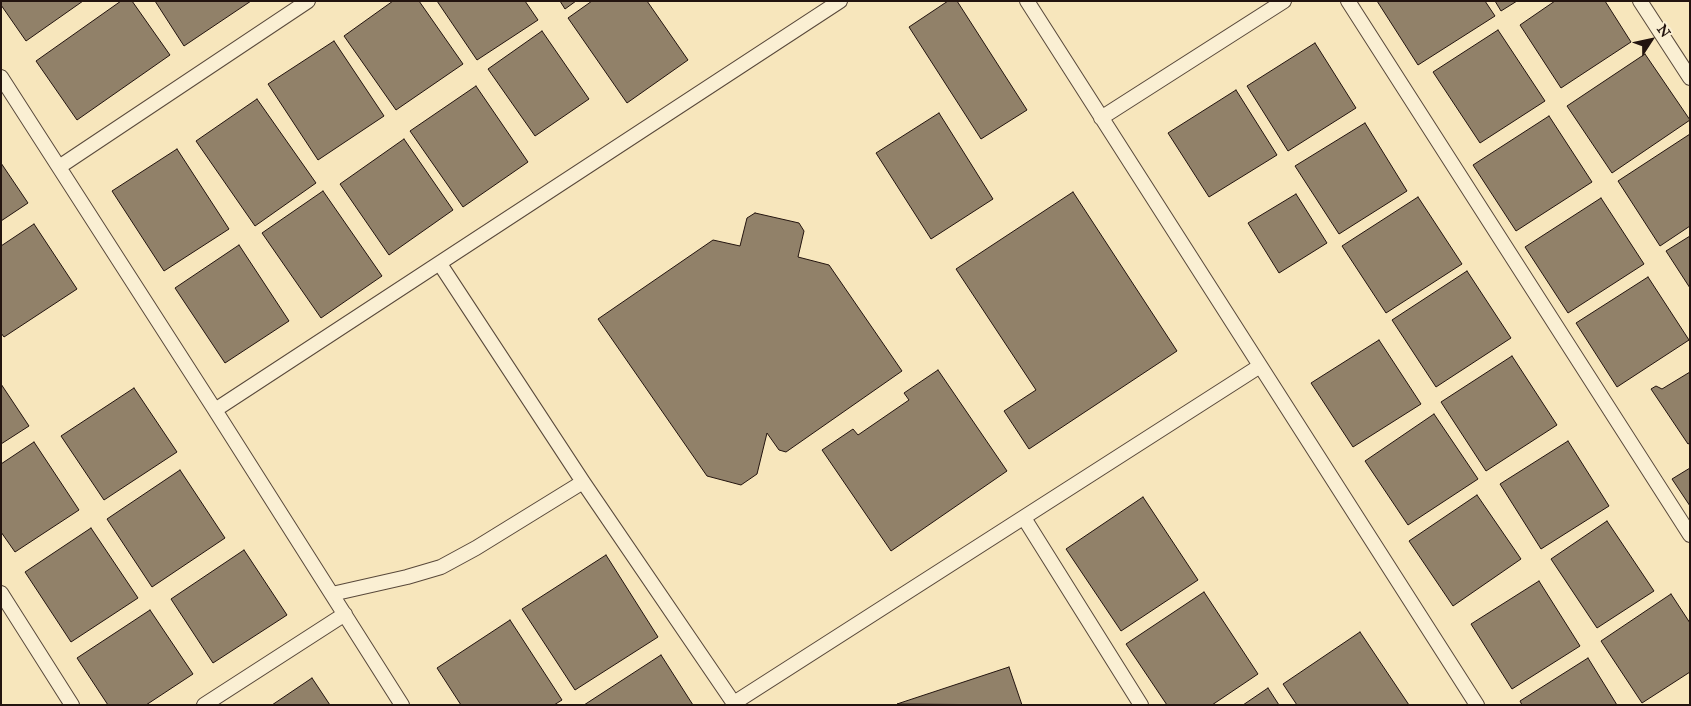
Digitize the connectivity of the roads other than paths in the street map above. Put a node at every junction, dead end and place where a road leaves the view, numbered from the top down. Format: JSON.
{"nodes":[{"id":1,"x":308,"y":1,"type":"edge"},
{"id":2,"x":840,"y":1,"type":"edge"},
{"id":3,"x":1027,"y":1,"type":"edge"},
{"id":4,"x":1284,"y":1,"type":"edge"},
{"id":5,"x":1348,"y":1,"type":"edge"},
{"id":6,"x":1640,"y":1,"type":"edge"},
{"id":7,"x":1,"y":77,"type":"edge"},
{"id":8,"x":1690,"y":78,"type":"edge"},
{"id":9,"x":1102,"y":118,"type":"junction"},
{"id":10,"x":59,"y":167,"type":"junction"},
{"id":11,"x":440,"y":264,"type":"junction"},
{"id":12,"x":1260,"y":366,"type":"junction"},
{"id":13,"x":215,"y":410,"type":"junction"},
{"id":14,"x":583,"y":482,"type":"junction"},
{"id":15,"x":1024,"y":518,"type":"junction"},
{"id":16,"x":1690,"y":535,"type":"edge"},
{"id":17,"x":1,"y":593,"type":"edge"},
{"id":18,"x":332,"y":594,"type":"junction"},
{"id":19,"x":345,"y":614,"type":"junction"},
{"id":20,"x":735,"y":704,"type":"edge"},
{"id":21,"x":72,"y":705,"type":"edge"},
{"id":22,"x":204,"y":705,"type":"edge"},
{"id":23,"x":402,"y":705,"type":"edge"},
{"id":24,"x":1141,"y":705,"type":"edge"},
{"id":25,"x":1477,"y":705,"type":"edge"}],
"edges":[{"from":1,"to":10,"type":"lane"},
{"from":2,"to":11,"type":"lane"},
{"from":3,"to":9,"type":"lane"},
{"from":4,"to":9,"type":"lane"},
{"from":5,"to":16,"type":"lane"},
{"from":6,"to":8,"type":"lane"},
{"from":7,"to":10,"type":"lane"},
{"from":9,"to":12,"type":"lane"},
{"from":10,"to":13,"type":"lane"},
{"from":11,"to":13,"type":"lane"},
{"from":11,"to":14,"type":"lane"},
{"from":12,"to":15,"type":"lane"},
{"from":12,"to":25,"type":"lane"},
{"from":13,"to":18,"type":"lane"},
{"from":14,"to":18,"type":"lane"},
{"from":14,"to":20,"type":"lane"},
{"from":15,"to":20,"type":"lane"},
{"from":15,"to":24,"type":"lane"},
{"from":17,"to":21,"type":"lane"},
{"from":18,"to":19,"type":"lane"},
{"from":19,"to":22,"type":"lane"},
{"from":19,"to":23,"type":"lane"}]}
